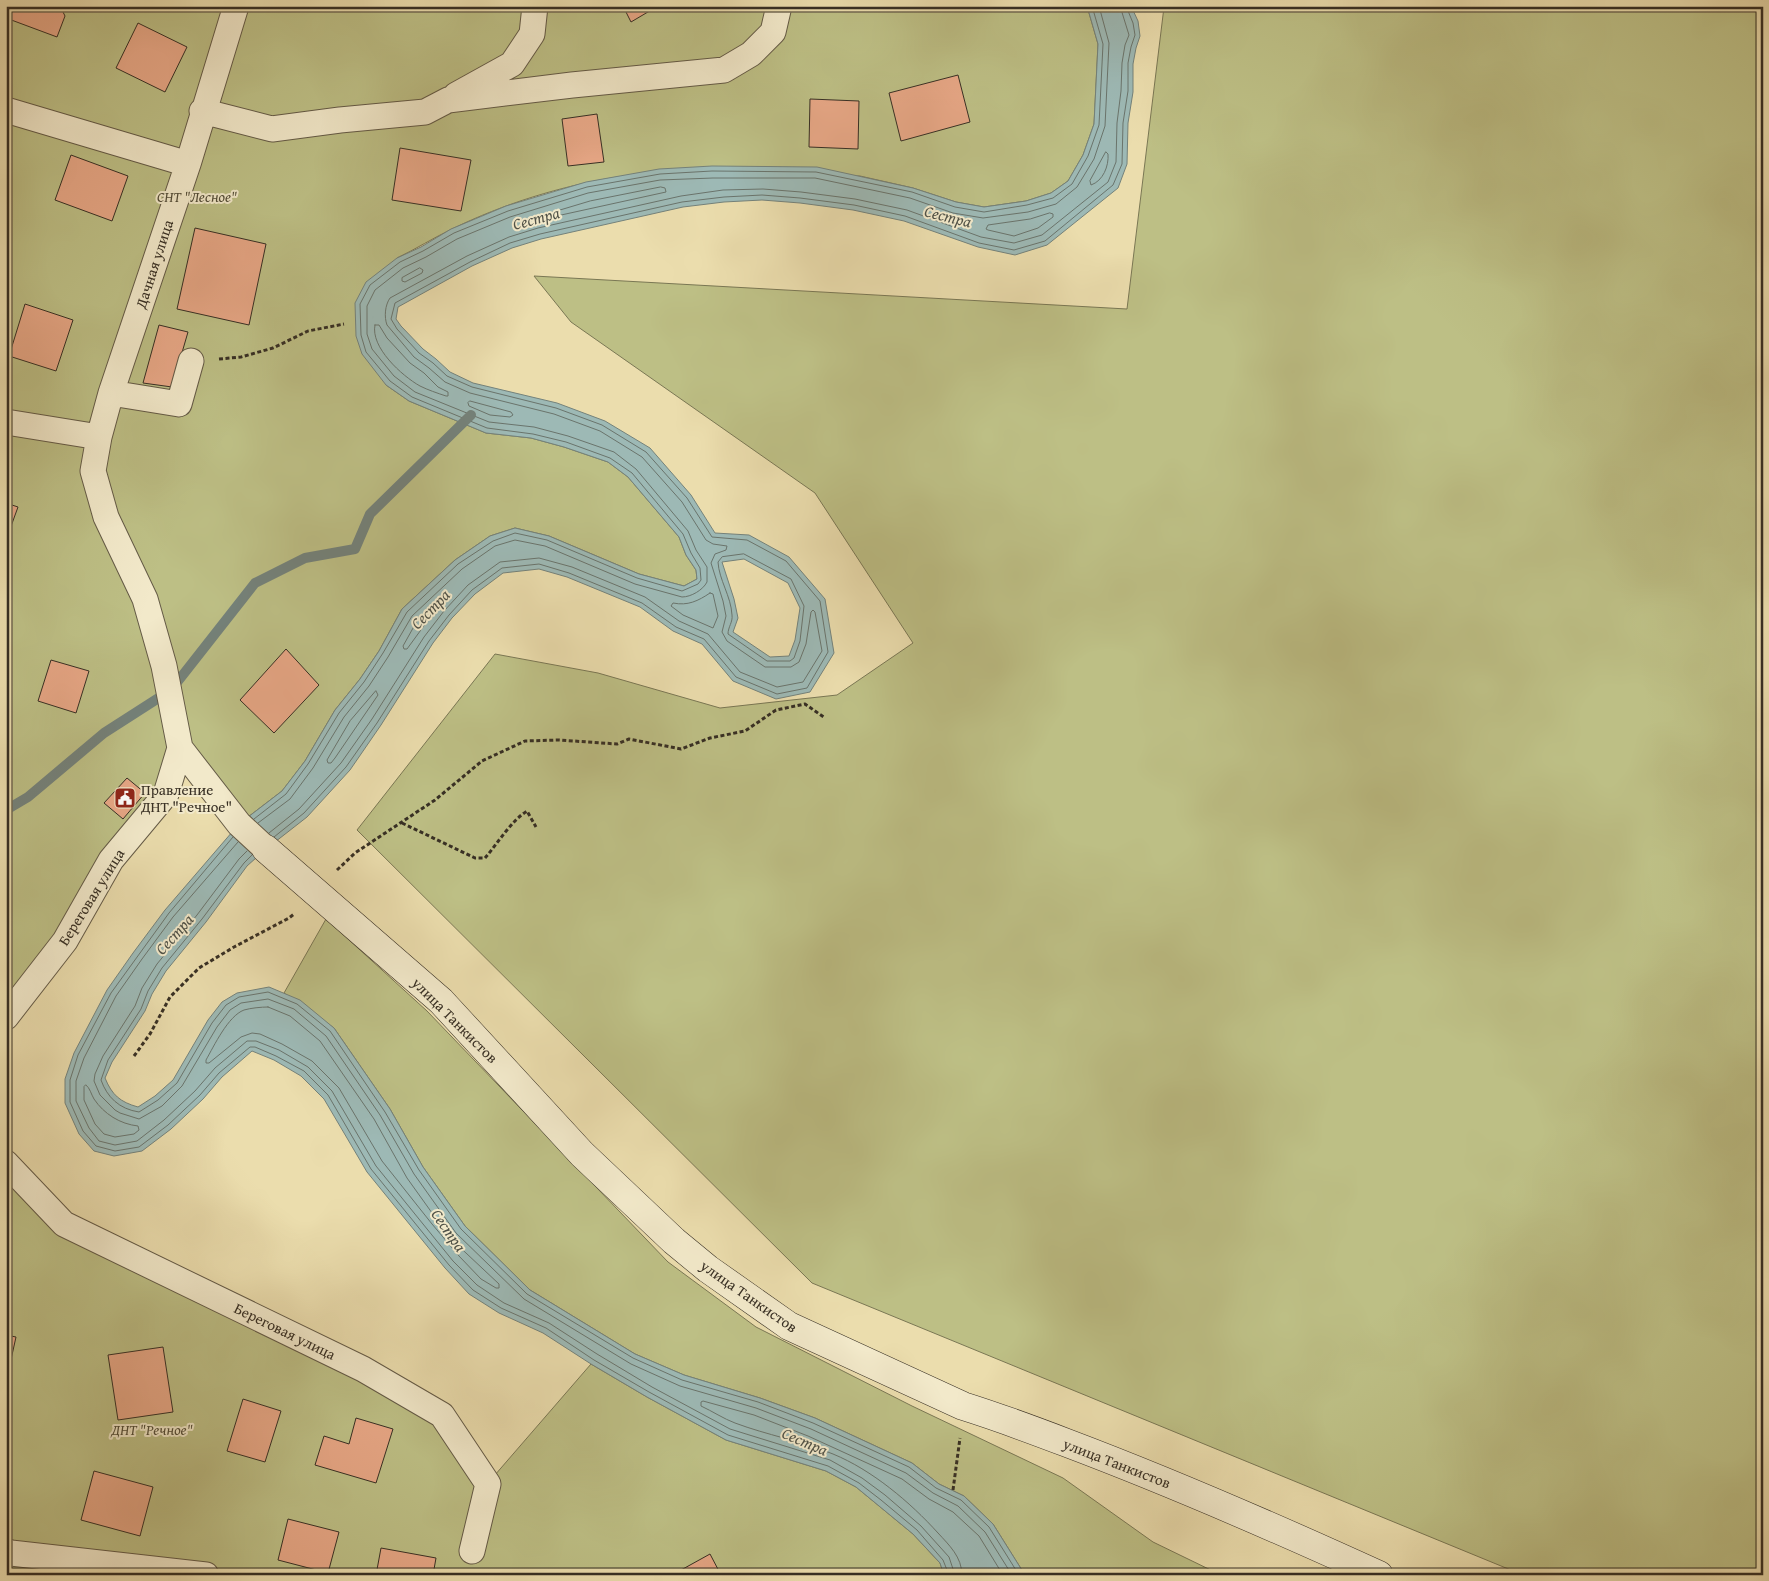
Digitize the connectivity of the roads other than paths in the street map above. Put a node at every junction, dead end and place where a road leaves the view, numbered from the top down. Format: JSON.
{"nodes":[{"id":1,"x":236,"y":6,"type":"edge"},
{"id":2,"x":535,"y":6,"type":"edge"},
{"id":3,"x":779,"y":6,"type":"edge"},
{"id":4,"x":448,"y":100,"type":"junction"},
{"id":5,"x":6,"y":110,"type":"edge"},
{"id":6,"x":202,"y":112,"type":"junction"},
{"id":7,"x":188,"y":164,"type":"junction"},
{"id":8,"x":191,"y":361,"type":"dead end"},
{"id":9,"x":111,"y":393,"type":"junction"},
{"id":10,"x":6,"y":422,"type":"edge"},
{"id":11,"x":99,"y":437,"type":"junction"},
{"id":12,"x":180,"y":748,"type":"junction"},
{"id":13,"x":266,"y":848,"type":"joint"},
{"id":14,"x":6,"y":1016,"type":"edge"},
{"id":15,"x":6,"y":1163,"type":"edge"},
{"id":16,"x":6,"y":1551,"type":"edge"},
{"id":17,"x":472,"y":1551,"type":"dead end"},
{"id":18,"x":206,"y":1575,"type":"edge"},
{"id":19,"x":1379,"y":1575,"type":"edge"}],
"edges":[{"from":1,"to":6,"type":"street","name":"Дачная улица"},
{"from":2,"to":4,"type":"street"},
{"from":3,"to":4,"type":"street"},
{"from":4,"to":6,"type":"street"},
{"from":5,"to":7,"type":"street"},
{"from":6,"to":7,"type":"street","name":"Дачная улица"},
{"from":7,"to":9,"type":"street","name":"Дачная улица"},
{"from":8,"to":9,"type":"street"},
{"from":9,"to":11,"type":"street","name":"Дачная улица"},
{"from":10,"to":11,"type":"street"},
{"from":11,"to":12,"type":"street","name":"Дачная улица"},
{"from":12,"to":13,"type":"street"},
{"from":12,"to":14,"type":"street","name":"Береговая улица"},
{"from":13,"to":19,"type":"street","name":"улица Танкистов"},
{"from":15,"to":17,"type":"street","name":"Береговая улица"},
{"from":16,"to":18,"type":"street"}]}
